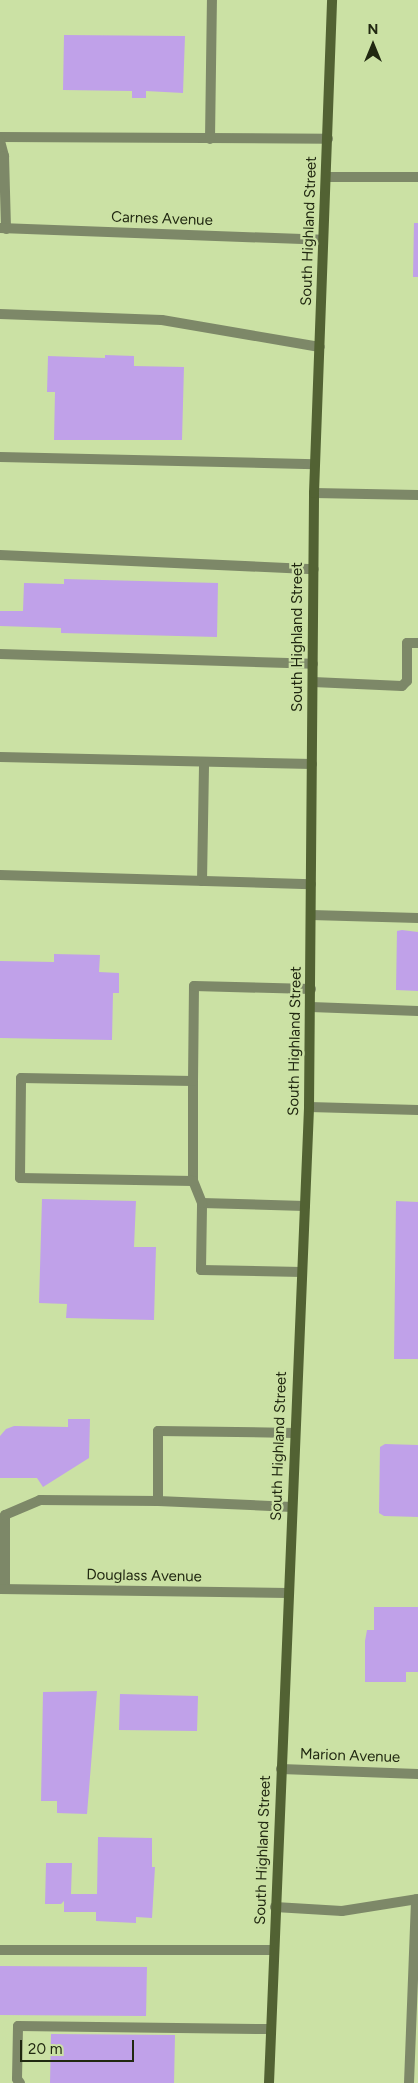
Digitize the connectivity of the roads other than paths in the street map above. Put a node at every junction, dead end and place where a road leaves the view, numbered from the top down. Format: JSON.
{"nodes":[{"id":1,"x":212,"y":0,"type":"edge"},
{"id":2,"x":332,"y":0,"type":"edge"},
{"id":3,"x":0,"y":137,"type":"edge"},
{"id":4,"x":210,"y":139,"type":"junction"},
{"id":5,"x":328,"y":139,"type":"junction"},
{"id":6,"x":0,"y":141,"type":"edge"},
{"id":7,"x":328,"y":177,"type":"junction"},
{"id":8,"x":418,"y":177,"type":"edge"},
{"id":9,"x":3,"y":228,"type":"edge"},
{"id":10,"x":323,"y":240,"type":"junction"},
{"id":11,"x":0,"y":314,"type":"edge"},
{"id":12,"x":320,"y":347,"type":"junction"},
{"id":13,"x":0,"y":457,"type":"edge"},
{"id":14,"x":315,"y":464,"type":"junction"},
{"id":15,"x":314,"y":493,"type":"junction"},
{"id":16,"x":418,"y":495,"type":"edge"},
{"id":17,"x":0,"y":555,"type":"edge"},
{"id":18,"x":314,"y":569,"type":"junction"},
{"id":19,"x":418,"y":643,"type":"edge"},
{"id":20,"x":0,"y":654,"type":"edge"},
{"id":21,"x":312,"y":664,"type":"junction"},
{"id":22,"x":312,"y":682,"type":"junction"},
{"id":23,"x":0,"y":757,"type":"edge"},
{"id":24,"x":204,"y":762,"type":"junction"},
{"id":25,"x":312,"y":764,"type":"junction"},
{"id":26,"x":0,"y":875,"type":"edge"},
{"id":27,"x":202,"y":881,"type":"junction"},
{"id":28,"x":312,"y":884,"type":"junction"},
{"id":29,"x":312,"y":915,"type":"junction"},
{"id":30,"x":418,"y":918,"type":"edge"},
{"id":31,"x":311,"y":989,"type":"junction"},
{"id":32,"x":311,"y":1007,"type":"junction"},
{"id":33,"x":418,"y":1011,"type":"edge"},
{"id":34,"x":193,"y":1081,"type":"junction"},
{"id":35,"x":309,"y":1107,"type":"junction"},
{"id":36,"x":418,"y":1110,"type":"edge"},
{"id":37,"x":193,"y":1181,"type":"junction"},
{"id":38,"x":202,"y":1203,"type":"junction"},
{"id":39,"x":305,"y":1206,"type":"junction"},
{"id":40,"x":302,"y":1272,"type":"junction"},
{"id":41,"x":295,"y":1433,"type":"junction"},
{"id":42,"x":158,"y":1501,"type":"junction"},
{"id":43,"x":292,"y":1507,"type":"junction"},
{"id":44,"x":2,"y":1589,"type":"edge"},
{"id":45,"x":288,"y":1593,"type":"junction"},
{"id":46,"x":281,"y":1769,"type":"junction"},
{"id":47,"x":418,"y":1774,"type":"edge"},
{"id":48,"x":417,"y":1899,"type":"edge"},
{"id":49,"x":275,"y":1908,"type":"junction"},
{"id":50,"x":0,"y":1950,"type":"edge"},
{"id":51,"x":274,"y":1950,"type":"junction"},
{"id":52,"x":271,"y":2030,"type":"junction"},
{"id":53,"x":20,"y":2083,"type":"edge"},
{"id":54,"x":268,"y":2083,"type":"edge"},
{"id":55,"x":409,"y":2083,"type":"edge"}],
"edges":[{"from":1,"to":4,"type":"street"},
{"from":2,"to":5,"type":"main road","name":"South Highland Street"},
{"from":3,"to":4,"type":"street"},
{"from":4,"to":5,"type":"street"},
{"from":5,"to":7,"type":"main road","name":"South Highland Street"},
{"from":6,"to":9,"type":"street"},
{"from":7,"to":8,"type":"street"},
{"from":7,"to":10,"type":"main road","name":"South Highland Street"},
{"from":9,"to":10,"type":"street","name":"Carnes Avenue"},
{"from":10,"to":12,"type":"main road","name":"South Highland Street"},
{"from":11,"to":12,"type":"street"},
{"from":12,"to":14,"type":"main road","name":"South Highland Street"},
{"from":13,"to":14,"type":"street"},
{"from":14,"to":15,"type":"main road","name":"South Highland Street"},
{"from":15,"to":16,"type":"street"},
{"from":15,"to":18,"type":"main road","name":"South Highland Street"},
{"from":17,"to":18,"type":"street"},
{"from":18,"to":21,"type":"main road","name":"South Highland Street"},
{"from":19,"to":22,"type":"street"},
{"from":20,"to":21,"type":"street"},
{"from":21,"to":22,"type":"main road","name":"South Highland Street"},
{"from":22,"to":25,"type":"main road","name":"South Highland Street"},
{"from":23,"to":24,"type":"street"},
{"from":24,"to":25,"type":"street"},
{"from":24,"to":27,"type":"street"},
{"from":25,"to":28,"type":"main road","name":"South Highland Street"},
{"from":26,"to":27,"type":"street"},
{"from":27,"to":28,"type":"street"},
{"from":28,"to":29,"type":"main road","name":"South Highland Street"},
{"from":29,"to":30,"type":"street"},
{"from":29,"to":31,"type":"main road","name":"South Highland Street"},
{"from":31,"to":32,"type":"main road","name":"South Highland Street"},
{"from":31,"to":34,"type":"street"},
{"from":32,"to":33,"type":"street"},
{"from":32,"to":35,"type":"main road","name":"South Highland Street"},
{"from":34,"to":37,"type":"street"},
{"from":34,"to":37,"type":"street"},
{"from":35,"to":36,"type":"street"},
{"from":35,"to":39,"type":"main road","name":"South Highland Street"},
{"from":37,"to":38,"type":"street"},
{"from":38,"to":39,"type":"street"},
{"from":38,"to":40,"type":"street"},
{"from":39,"to":40,"type":"main road","name":"South Highland Street"},
{"from":40,"to":41,"type":"main road","name":"South Highland Street"},
{"from":41,"to":42,"type":"street"},
{"from":41,"to":43,"type":"main road","name":"South Highland Street"},
{"from":42,"to":43,"type":"street"},
{"from":42,"to":44,"type":"street"},
{"from":43,"to":45,"type":"main road","name":"South Highland Street"},
{"from":44,"to":45,"type":"street","name":"Douglass Avenue"},
{"from":45,"to":46,"type":"main road","name":"South Highland Street"},
{"from":46,"to":47,"type":"street","name":"Marion Avenue"},
{"from":46,"to":49,"type":"main road","name":"South Highland Street"},
{"from":48,"to":49,"type":"street"},
{"from":48,"to":55,"type":"street"},
{"from":49,"to":51,"type":"main road","name":"South Highland Street"},
{"from":50,"to":51,"type":"street"},
{"from":51,"to":52,"type":"main road","name":"South Highland Street"},
{"from":52,"to":53,"type":"street"},
{"from":52,"to":54,"type":"main road","name":"South Highland Street"}]}
